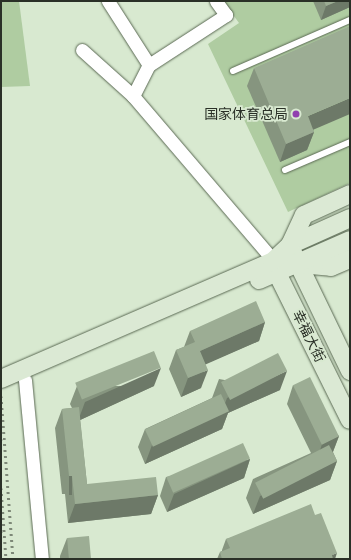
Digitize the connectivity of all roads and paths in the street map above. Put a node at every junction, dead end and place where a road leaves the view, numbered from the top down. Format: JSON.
{"nodes":[{"id":1,"x":108,"y":1,"type":"edge"},
{"id":2,"x":216,"y":1,"type":"edge"},
{"id":3,"x":350,"y":20,"type":"edge"},
{"id":4,"x":82,"y":50,"type":"dead end"},
{"id":5,"x":149,"y":65,"type":"junction"},
{"id":6,"x":233,"y":71,"type":"dead end"},
{"id":7,"x":133,"y":96,"type":"junction"},
{"id":8,"x":350,"y":142,"type":"edge"},
{"id":9,"x":285,"y":170,"type":"dead end"},
{"id":10,"x":350,"y":194,"type":"edge"},
{"id":11,"x":350,"y":218,"type":"edge"},
{"id":12,"x":350,"y":240,"type":"edge"},
{"id":13,"x":290,"y":246,"type":"junction"},
{"id":14,"x":350,"y":258,"type":"edge"},
{"id":15,"x":272,"y":263,"type":"junction"},
{"id":16,"x":298,"y":264,"type":"junction"},
{"id":17,"x":350,"y":371,"type":"edge"},
{"id":18,"x":1,"y":379,"type":"edge"},
{"id":19,"x":25,"y":380,"type":"junction"},
{"id":20,"x":1,"y":390,"type":"edge"},
{"id":21,"x":350,"y":420,"type":"edge"},
{"id":22,"x":42,"y":559,"type":"edge"}],
"edges":[{"from":1,"to":5,"type":"street"},
{"from":2,"to":5,"type":"street"},
{"from":3,"to":6,"type":"lane"},
{"from":4,"to":7,"type":"street"},
{"from":5,"to":7,"type":"street"},
{"from":7,"to":15,"type":"street"},
{"from":8,"to":9,"type":"lane"},
{"from":10,"to":13,"type":"main road"},
{"from":11,"to":13,"type":"main road"},
{"from":12,"to":16,"type":"main road"},
{"from":13,"to":15,"type":"main road"},
{"from":13,"to":16,"type":"main road","name":"幸福大街"},
{"from":14,"to":16,"type":"main road"},
{"from":15,"to":16,"type":"main road"},
{"from":15,"to":18,"type":"main road"},
{"from":15,"to":19,"type":"main road"},
{"from":15,"to":21,"type":"main road","name":"幸福大街"},
{"from":16,"to":17,"type":"main road","name":"幸福大街"},
{"from":19,"to":20,"type":"main road"},
{"from":19,"to":22,"type":"street"}]}
